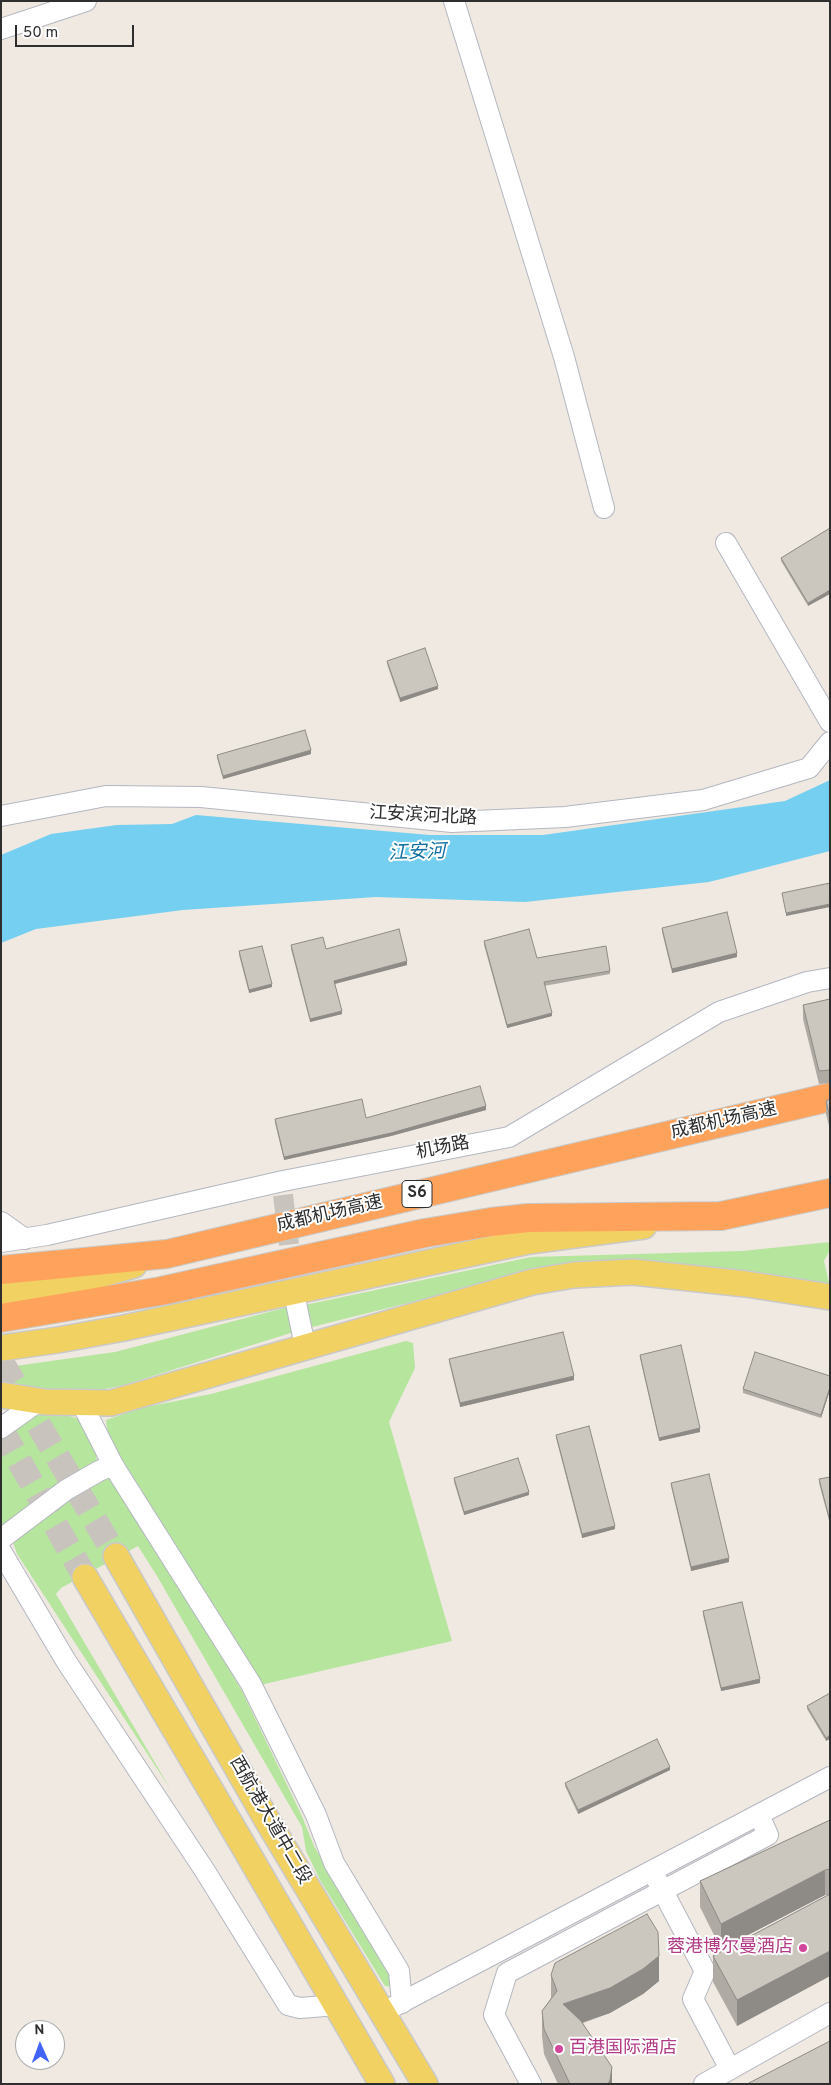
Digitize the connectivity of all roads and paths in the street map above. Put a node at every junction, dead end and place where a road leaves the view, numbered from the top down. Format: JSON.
{"nodes":[{"id":1,"x":86,"y":1,"type":"edge"},
{"id":2,"x":454,"y":1,"type":"edge"},
{"id":3,"x":1,"y":29,"type":"edge"},
{"id":4,"x":604,"y":508,"type":"dead end"},
{"id":5,"x":726,"y":543,"type":"dead end"},
{"id":6,"x":830,"y":722,"type":"edge"},
{"id":7,"x":830,"y":742,"type":"edge"},
{"id":8,"x":1,"y":816,"type":"edge"},
{"id":9,"x":830,"y":978,"type":"edge"},
{"id":10,"x":830,"y":1097,"type":"edge"},
{"id":11,"x":830,"y":1194,"type":"edge"},
{"id":12,"x":721,"y":1216,"type":"junction"},
{"id":13,"x":1,"y":1222,"type":"edge"},
{"id":14,"x":25,"y":1239,"type":"junction"},
{"id":15,"x":1,"y":1242,"type":"edge"},
{"id":16,"x":167,"y":1254,"type":"junction"},
{"id":17,"x":1,"y":1270,"type":"edge"},
{"id":18,"x":1,"y":1292,"type":"edge"},
{"id":19,"x":830,"y":1297,"type":"edge"},
{"id":20,"x":296,"y":1303,"type":"tunnel mouth"},
{"id":21,"x":1,"y":1318,"type":"edge"},
{"id":22,"x":305,"y":1346,"type":"junction"},
{"id":23,"x":4,"y":1348,"type":"edge"},
{"id":24,"x":1,"y":1394,"type":"edge"},
{"id":25,"x":39,"y":1401,"type":"junction"},
{"id":26,"x":81,"y":1402,"type":"junction"},
{"id":27,"x":1,"y":1428,"type":"edge"},
{"id":28,"x":113,"y":1465,"type":"junction"},
{"id":29,"x":1,"y":1540,"type":"edge"},
{"id":30,"x":1,"y":1551,"type":"edge"},
{"id":31,"x":116,"y":1556,"type":"tunnel mouth"},
{"id":32,"x":85,"y":1577,"type":"tunnel mouth"},
{"id":33,"x":830,"y":1777,"type":"edge"},
{"id":34,"x":759,"y":1815,"type":"junction"},
{"id":35,"x":651,"y":1870,"type":"junction"},
{"id":36,"x":663,"y":1890,"type":"junction"},
{"id":37,"x":336,"y":2006,"type":"junction"},
{"id":38,"x":392,"y":2007,"type":"junction"},
{"id":39,"x":830,"y":2013,"type":"edge"},
{"id":40,"x":730,"y":2070,"type":"junction"},
{"id":41,"x":382,"y":2084,"type":"edge"},
{"id":42,"x":425,"y":2084,"type":"edge"},
{"id":43,"x":531,"y":2084,"type":"edge"},
{"id":44,"x":704,"y":2084,"type":"edge"}],
"edges":[{"from":1,"to":3,"type":"street"},
{"from":2,"to":4,"type":"street"},
{"from":5,"to":6,"type":"street"},
{"from":7,"to":8,"type":"street","name":"江安滨河北路"},
{"from":9,"to":14,"type":"street","name":"机场路"},
{"from":10,"to":16,"type":"highway","name":"成都机场高速","number":"S6"},
{"from":11,"to":12,"type":"highway","number":"S6"},
{"from":12,"to":21,"type":"highway","number":"S6"},
{"from":12,"to":23,"type":"main road"},
{"from":13,"to":14,"type":"street"},
{"from":14,"to":15,"type":"street","name":"机场路"},
{"from":16,"to":17,"type":"highway","name":"成都机场高速","number":"S6"},
{"from":16,"to":18,"type":"main road"},
{"from":19,"to":22,"type":"main road"},
{"from":20,"to":22,"type":"street"},
{"from":22,"to":26,"type":"main road"},
{"from":24,"to":25,"type":"main road"},
{"from":25,"to":26,"type":"main road"},
{"from":25,"to":27,"type":"street"},
{"from":26,"to":28,"type":"street"},
{"from":28,"to":29,"type":"street"},
{"from":28,"to":38,"type":"street"},
{"from":30,"to":37,"type":"street"},
{"from":31,"to":38,"type":"main road","name":"西航港大道中二段"},
{"from":32,"to":37,"type":"main road"},
{"from":33,"to":34,"type":"street"},
{"from":34,"to":35,"type":"street"},
{"from":34,"to":36,"type":"street"},
{"from":35,"to":36,"type":"street"},
{"from":35,"to":38,"type":"street"},
{"from":36,"to":40,"type":"street"},
{"from":36,"to":43,"type":"street"},
{"from":37,"to":41,"type":"main road"},
{"from":38,"to":42,"type":"main road","name":"西航港大道中二段"},
{"from":39,"to":40,"type":"street"},
{"from":40,"to":44,"type":"street"}]}
